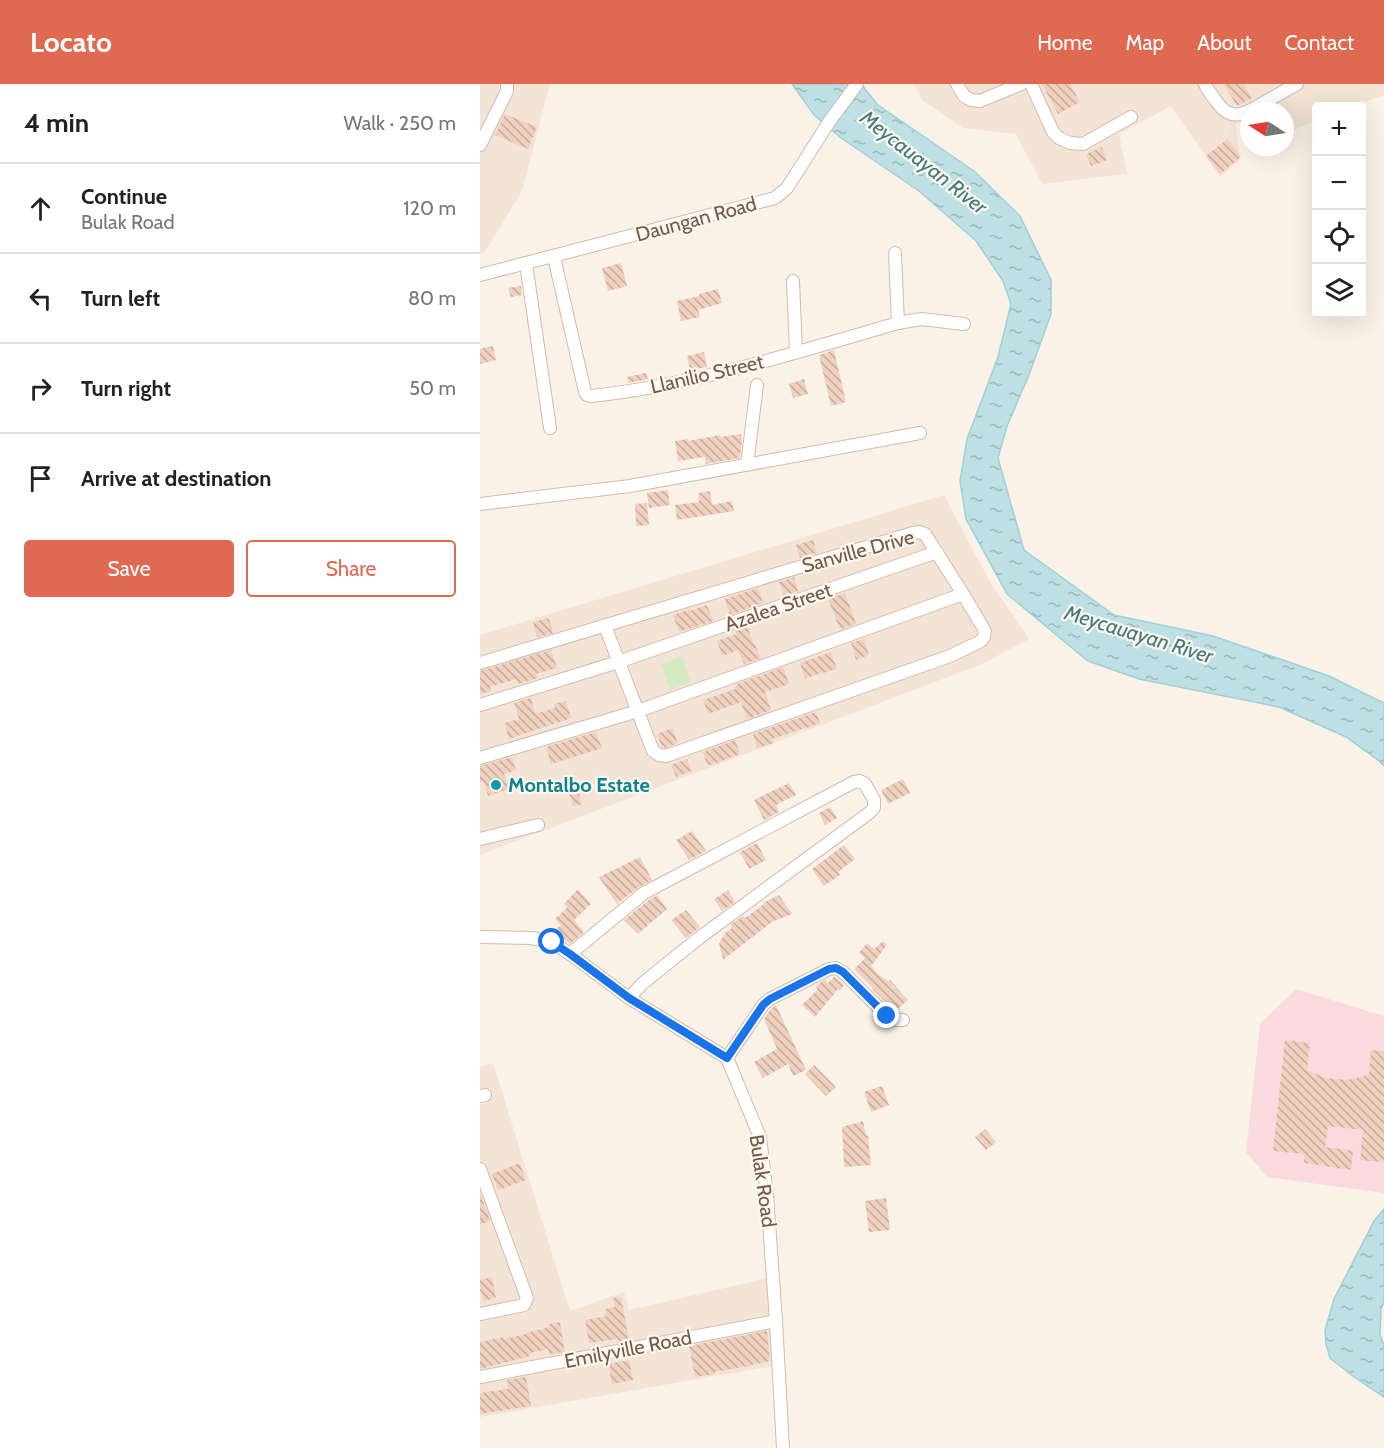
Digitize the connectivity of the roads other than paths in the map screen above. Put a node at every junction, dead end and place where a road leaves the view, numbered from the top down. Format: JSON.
{"nodes":[{"id":1,"x":507,"y":84,"type":"edge"},
{"id":2,"x":857,"y":84,"type":"edge"},
{"id":3,"x":957,"y":84,"type":"edge"},
{"id":4,"x":1021,"y":84,"type":"edge"},
{"id":5,"x":1031,"y":84,"type":"edge"},
{"id":6,"x":1205,"y":84,"type":"edge"},
{"id":7,"x":1297,"y":84,"type":"edge"},
{"id":8,"x":1265,"y":102,"type":"edge"},
{"id":9,"x":1240,"y":115,"type":"edge"},
{"id":10,"x":1131,"y":117,"type":"dead end"},
{"id":11,"x":485,"y":128,"type":"edge"},
{"id":12,"x":480,"y":146,"type":"edge"},
{"id":13,"x":895,"y":253,"type":"dead end"},
{"id":14,"x":554,"y":257,"type":"junction"},
{"id":15,"x":526,"y":264,"type":"junction"},
{"id":16,"x":480,"y":275,"type":"edge"},
{"id":17,"x":793,"y":281,"type":"dead end"},
{"id":18,"x":898,"y":323,"type":"junction"},
{"id":19,"x":964,"y":324,"type":"dead end"},
{"id":20,"x":796,"y":352,"type":"junction"},
{"id":21,"x":757,"y":385,"type":"dead end"},
{"id":22,"x":550,"y":428,"type":"dead end"},
{"id":23,"x":920,"y":433,"type":"dead end"},
{"id":24,"x":747,"y":465,"type":"junction"},
{"id":25,"x":480,"y":504,"type":"edge"},
{"id":26,"x":937,"y":552,"type":"junction"},
{"id":27,"x":963,"y":594,"type":"junction"},
{"id":28,"x":605,"y":626,"type":"junction"},
{"id":29,"x":480,"y":663,"type":"edge"},
{"id":30,"x":618,"y":663,"type":"junction"},
{"id":31,"x":480,"y":705,"type":"edge"},
{"id":32,"x":638,"y":711,"type":"junction"},
{"id":33,"x":480,"y":758,"type":"edge"},
{"id":34,"x":537,"y":825,"type":"dead end"},
{"id":35,"x":480,"y":839,"type":"edge"},
{"id":36,"x":480,"y":937,"type":"edge"},
{"id":37,"x":570,"y":954,"type":"junction"},
{"id":38,"x":629,"y":998,"type":"junction"},
{"id":39,"x":903,"y":1020,"type":"dead end"},
{"id":40,"x":727,"y":1058,"type":"junction"},
{"id":41,"x":480,"y":1169,"type":"edge"},
{"id":42,"x":480,"y":1314,"type":"edge"},
{"id":43,"x":776,"y":1321,"type":"junction"},
{"id":44,"x":480,"y":1377,"type":"edge"},
{"id":45,"x":783,"y":1448,"type":"edge"}],
"edges":[{"from":1,"to":11,"type":"street"},
{"from":2,"to":14,"type":"street","name":"Daungan Road"},
{"from":3,"to":4,"type":"street"},
{"from":5,"to":10,"type":"street"},
{"from":6,"to":9,"type":"street"},
{"from":7,"to":8,"type":"street"},
{"from":11,"to":12,"type":"street"},
{"from":13,"to":18,"type":"street"},
{"from":14,"to":15,"type":"street","name":"Daungan Road"},
{"from":14,"to":20,"type":"street","name":"Llanilio Street"},
{"from":15,"to":16,"type":"street","name":"Daungan Road"},
{"from":15,"to":22,"type":"street"},
{"from":17,"to":20,"type":"street"},
{"from":18,"to":19,"type":"street","name":"Llanilio Street"},
{"from":18,"to":20,"type":"street","name":"Llanilio Street"},
{"from":21,"to":24,"type":"street"},
{"from":23,"to":24,"type":"street"},
{"from":24,"to":25,"type":"street"},
{"from":26,"to":27,"type":"street","name":"Sanville Drive"},
{"from":26,"to":28,"type":"street","name":"Sanville Drive"},
{"from":26,"to":30,"type":"street","name":"Azalea Street"},
{"from":27,"to":32,"type":"street"},
{"from":27,"to":32,"type":"street","name":"Sanville Drive"},
{"from":28,"to":29,"type":"street","name":"Sanville Drive"},
{"from":28,"to":30,"type":"street"},
{"from":30,"to":31,"type":"street","name":"Azalea Street"},
{"from":30,"to":32,"type":"street"},
{"from":32,"to":33,"type":"street"},
{"from":34,"to":35,"type":"street"},
{"from":36,"to":37,"type":"street"},
{"from":37,"to":38,"type":"street"},
{"from":37,"to":38,"type":"street"},
{"from":38,"to":40,"type":"street"},
{"from":39,"to":40,"type":"street"},
{"from":40,"to":43,"type":"street","name":"Bulak Road"},
{"from":41,"to":42,"type":"street"},
{"from":43,"to":44,"type":"street","name":"Emilyville Road"},
{"from":43,"to":45,"type":"street","name":"Bulak Road"}]}
